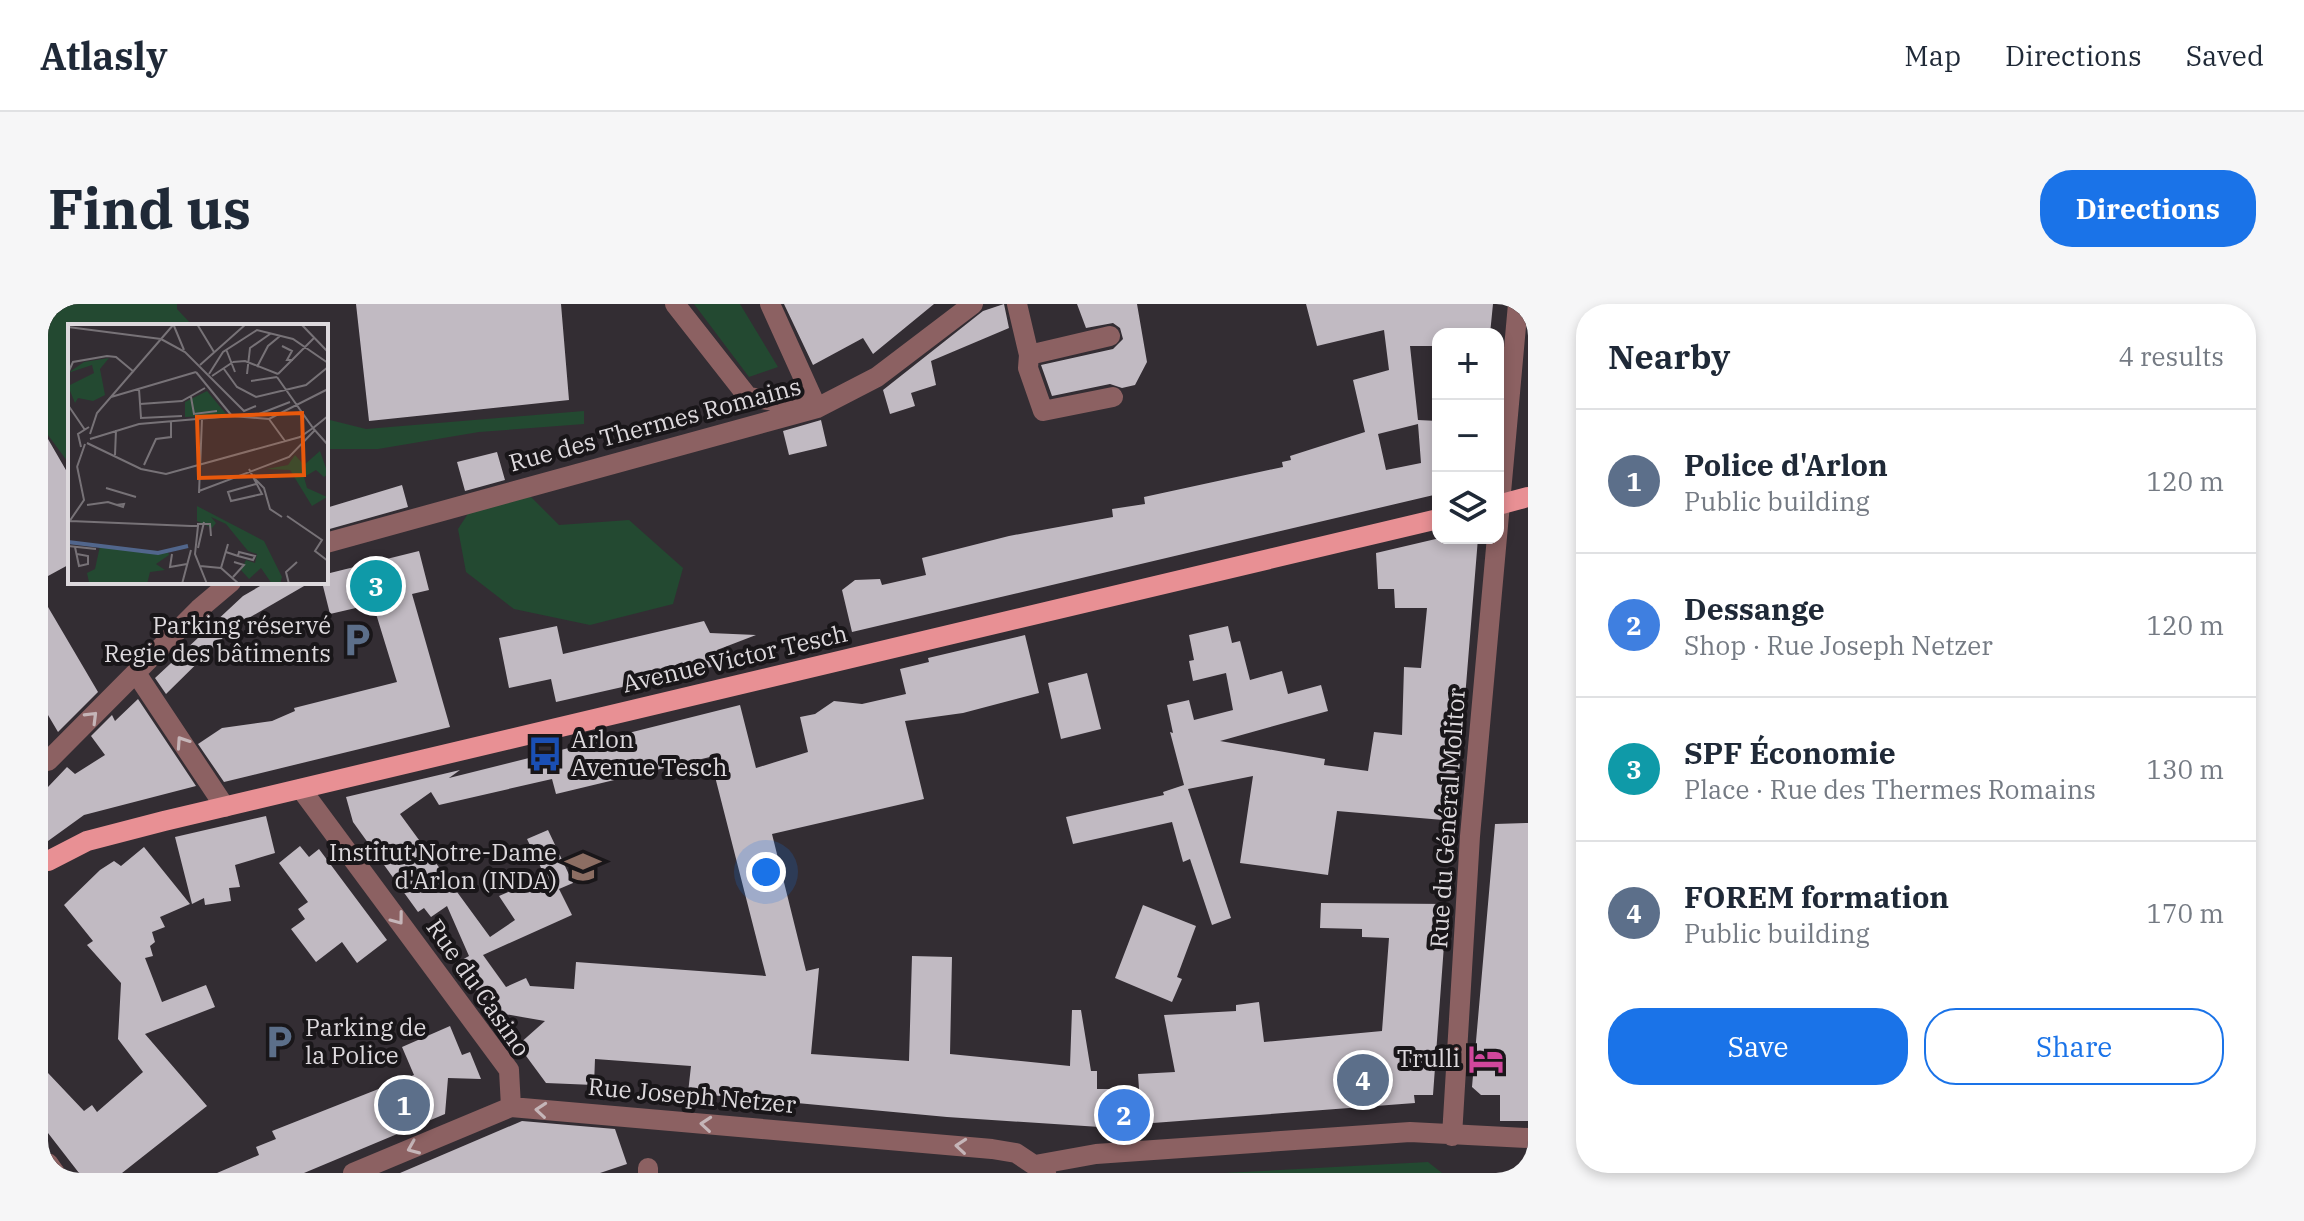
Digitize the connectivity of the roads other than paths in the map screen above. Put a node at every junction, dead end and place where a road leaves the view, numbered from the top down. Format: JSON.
{"nodes":[{"id":1,"x":675,"y":304,"type":"edge"},
{"id":2,"x":770,"y":304,"type":"edge"},
{"id":3,"x":973,"y":304,"type":"edge"},
{"id":4,"x":1017,"y":304,"type":"edge"},
{"id":5,"x":1518,"y":304,"type":"edge"},
{"id":6,"x":1110,"y":336,"type":"dead end"},
{"id":7,"x":1029,"y":355,"type":"junction"},
{"id":8,"x":1113,"y":397,"type":"dead end"},
{"id":9,"x":817,"y":408,"type":"junction"},
{"id":10,"x":1503,"y":472,"type":"edge"},
{"id":11,"x":1528,"y":497,"type":"edge"},
{"id":12,"x":1504,"y":503,"type":"edge"},
{"id":13,"x":1432,"y":520,"type":"edge"},
{"id":14,"x":328,"y":542,"type":"edge"},
{"id":15,"x":1496,"y":544,"type":"edge"},
{"id":16,"x":229,"y":584,"type":"edge"},
{"id":17,"x":136,"y":673,"type":"junction"},
{"id":18,"x":48,"y":761,"type":"edge"},
{"id":19,"x":301,"y":789,"type":"junction"},
{"id":20,"x":225,"y":807,"type":"junction"},
{"id":21,"x":48,"y":861,"type":"edge"},
{"id":22,"x":511,"y":1107,"type":"junction"},
{"id":23,"x":1452,"y":1136,"type":"junction"},
{"id":24,"x":1528,"y":1138,"type":"edge"},
{"id":25,"x":1096,"y":1154,"type":"junction"},
{"id":26,"x":48,"y":1163,"type":"edge"},
{"id":27,"x":1034,"y":1171,"type":"edge"},
{"id":28,"x":55,"y":1173,"type":"edge"},
{"id":29,"x":353,"y":1173,"type":"edge"},
{"id":30,"x":1086,"y":1173,"type":"edge"}],
"edges":[{"from":1,"to":9,"type":"street"},
{"from":2,"to":9,"type":"street"},
{"from":3,"to":9,"type":"street","name":"Rue des Thermes Romains"},
{"from":4,"to":7,"type":"street"},
{"from":5,"to":10,"type":"street","name":"Rue du Général Molitor"},
{"from":6,"to":7,"type":"street"},
{"from":7,"to":8,"type":"street"},
{"from":9,"to":14,"type":"street","name":"Rue des Thermes Romains"},
{"from":11,"to":12,"type":"main road"},
{"from":13,"to":19,"type":"main road","name":"Avenue Victor Tesch"},
{"from":15,"to":23,"type":"street","name":"Rue du Général Molitor"},
{"from":16,"to":17,"type":"street"},
{"from":18,"to":17,"type":"street","one_way":true},
{"from":20,"to":17,"type":"street","one_way":true},
{"from":19,"to":20,"type":"main road","name":"Avenue Victor Tesch"},
{"from":19,"to":22,"type":"street","name":"Rue du Casino","one_way":true},
{"from":20,"to":21,"type":"main road","name":"Avenue Victor Tesch"},
{"from":27,"to":22,"type":"street","name":"Rue Joseph Netzer","one_way":true},
{"from":22,"to":29,"type":"street","name":"Rue Joseph Netzer","one_way":true},
{"from":23,"to":24,"type":"street","name":"Rue Joseph Netzer"},
{"from":23,"to":25,"type":"street","name":"Rue Joseph Netzer"},
{"from":25,"to":27,"type":"street","name":"Rue Joseph Netzer"},
{"from":25,"to":30,"type":"street"},
{"from":26,"to":28,"type":"street"}]}
